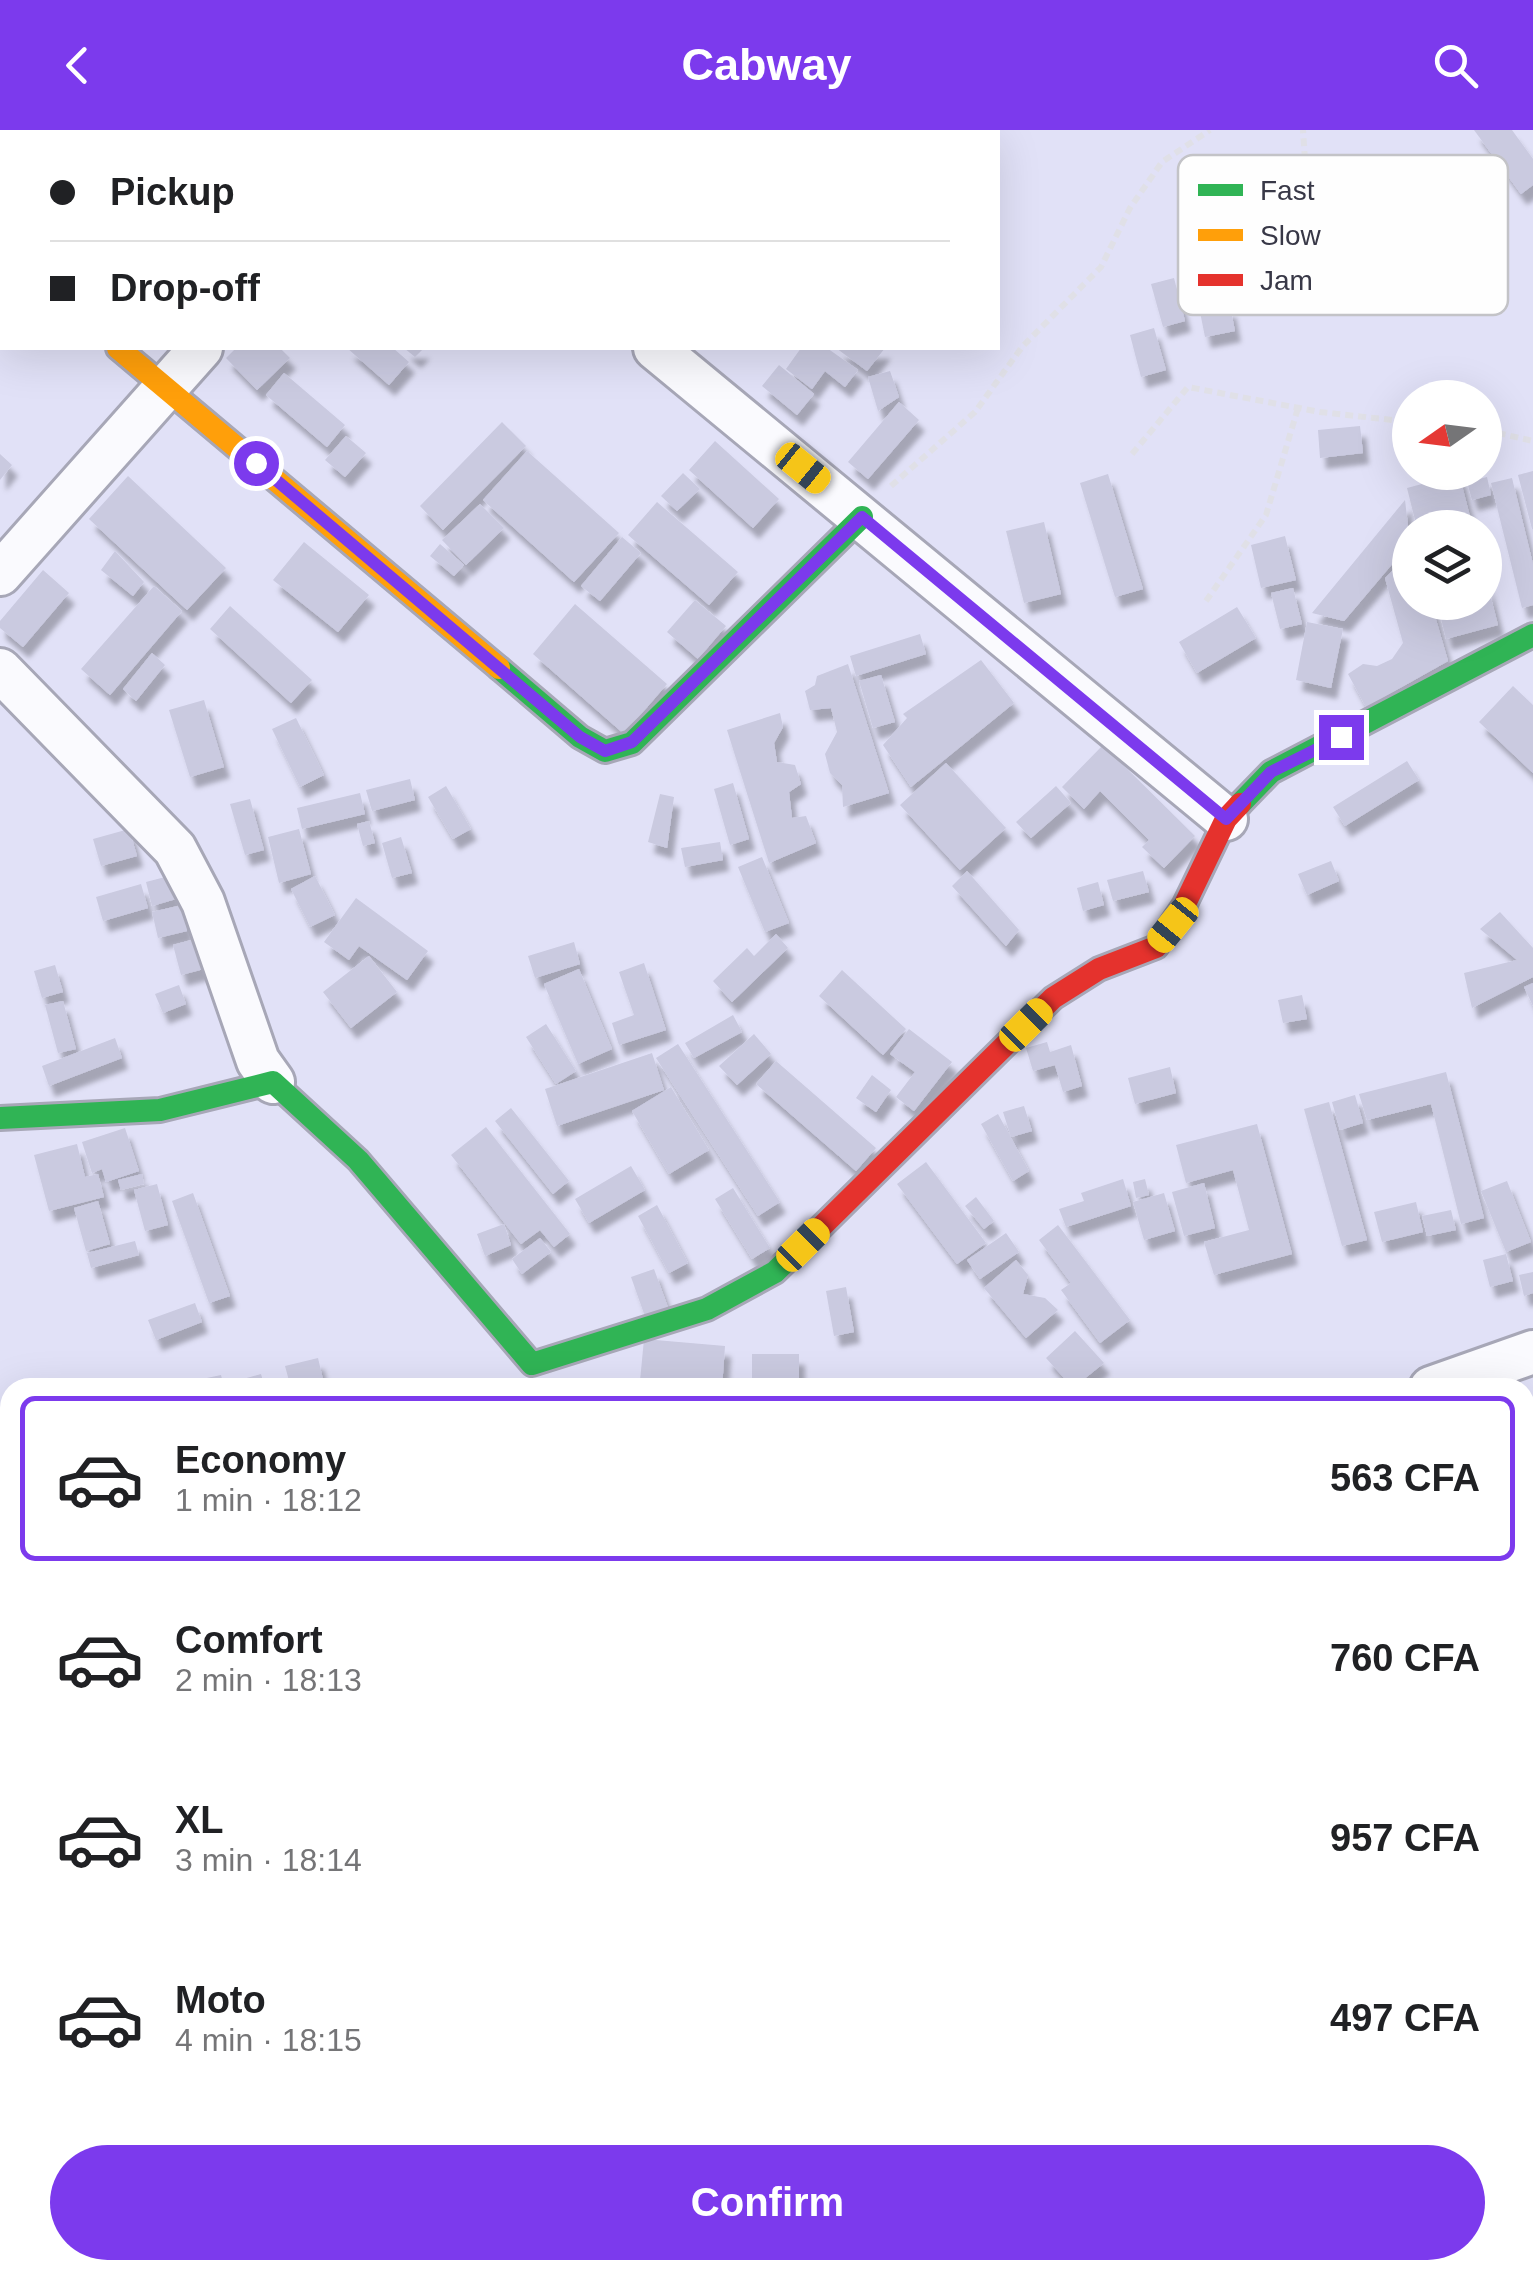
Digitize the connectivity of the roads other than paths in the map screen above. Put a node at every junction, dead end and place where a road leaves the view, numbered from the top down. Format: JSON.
{"nodes":[{"id":1,"x":120,"y":350,"type":"edge"},
{"id":2,"x":199,"y":350,"type":"edge"},
{"id":3,"x":657,"y":350,"type":"edge"},
{"id":4,"x":167,"y":388,"type":"junction"},
{"id":5,"x":862,"y":517,"type":"junction"},
{"id":6,"x":0,"y":574,"type":"edge"},
{"id":7,"x":1533,"y":635,"type":"edge"},
{"id":8,"x":0,"y":670,"type":"edge"},
{"id":9,"x":1226,"y":819,"type":"junction"},
{"id":10,"x":273,"y":1082,"type":"junction"},
{"id":11,"x":0,"y":1118,"type":"edge"},
{"id":12,"x":1533,"y":1352,"type":"edge"},
{"id":13,"x":538,"y":1376,"type":"edge"},
{"id":14,"x":1459,"y":1378,"type":"edge"}],
"edges":[{"from":1,"to":4,"type":"street"},
{"from":2,"to":4,"type":"street"},
{"from":3,"to":5,"type":"street"},
{"from":4,"to":5,"type":"street"},
{"from":4,"to":6,"type":"street"},
{"from":5,"to":9,"type":"street"},
{"from":7,"to":9,"type":"street"},
{"from":8,"to":10,"type":"street"},
{"from":9,"to":13,"type":"street"},
{"from":10,"to":11,"type":"street"},
{"from":10,"to":13,"type":"street"},
{"from":12,"to":14,"type":"street"}]}
